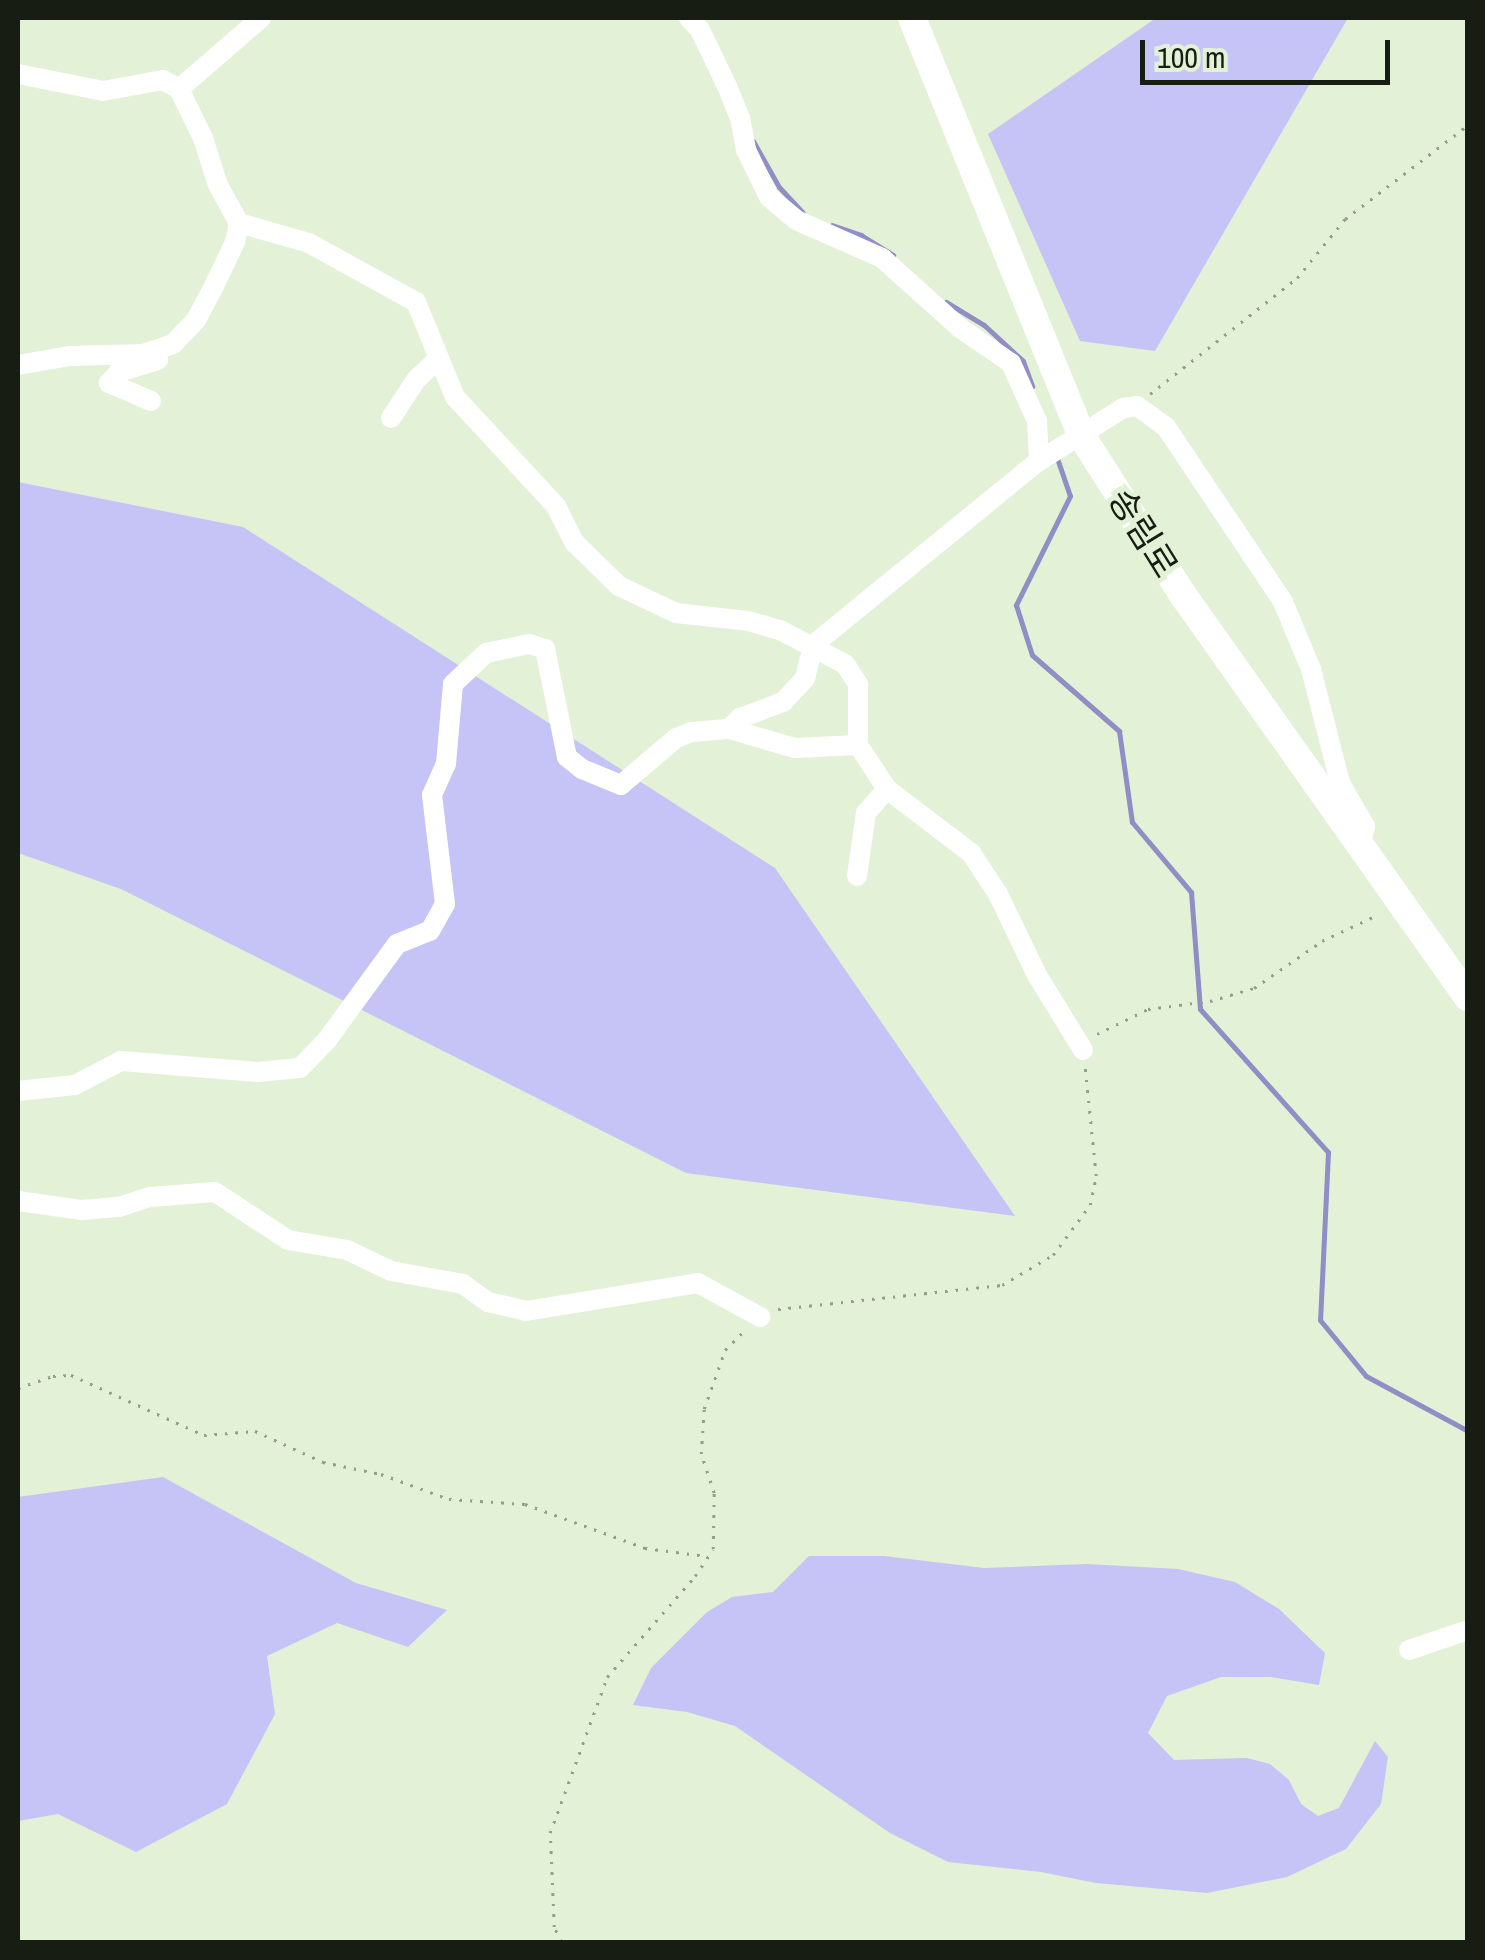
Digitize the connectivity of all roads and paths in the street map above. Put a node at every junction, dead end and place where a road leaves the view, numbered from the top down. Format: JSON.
{"nodes":[{"id":1,"x":258,"y":18,"type":"edge"},
{"id":2,"x":688,"y":18,"type":"edge"},
{"id":3,"x":912,"y":18,"type":"edge"},
{"id":4,"x":18,"y":74,"type":"edge"},
{"id":5,"x":179,"y":89,"type":"junction"},
{"id":6,"x":1468,"y":125,"type":"edge"},
{"id":7,"x":239,"y":222,"type":"junction"},
{"id":8,"x":173,"y":344,"type":"junction"},
{"id":9,"x":437,"y":360,"type":"junction"},
{"id":10,"x":18,"y":365,"type":"edge"},
{"id":11,"x":151,"y":401,"type":"dead end"},
{"id":12,"x":1137,"y":406,"type":"junction"},
{"id":13,"x":391,"y":418,"type":"dead end"},
{"id":14,"x":1081,"y":435,"type":"junction"},
{"id":15,"x":1039,"y":462,"type":"junction"},
{"id":16,"x":814,"y":644,"type":"junction"},
{"id":17,"x":729,"y":729,"type":"junction"},
{"id":18,"x":858,"y":745,"type":"junction"},
{"id":19,"x":886,"y":789,"type":"junction"},
{"id":20,"x":1361,"y":844,"type":"junction"},
{"id":21,"x":857,"y":876,"type":"dead end"},
{"id":22,"x":1402,"y":903,"type":"junction"},
{"id":23,"x":1468,"y":997,"type":"edge"},
{"id":24,"x":1083,"y":1050,"type":"junction"},
{"id":25,"x":18,"y":1091,"type":"edge"},
{"id":26,"x":18,"y":1201,"type":"edge"},
{"id":27,"x":760,"y":1317,"type":"junction"},
{"id":28,"x":18,"y":1388,"type":"edge"},
{"id":29,"x":708,"y":1556,"type":"junction"},
{"id":30,"x":1468,"y":1630,"type":"edge"},
{"id":31,"x":1410,"y":1650,"type":"dead end"},
{"id":32,"x":561,"y":1942,"type":"edge"}],
"edges":[{"from":1,"to":5,"type":"lane"},
{"from":2,"to":15,"type":"lane"},
{"from":3,"to":14,"type":"main road","name":"송림로"},
{"from":4,"to":5,"type":"lane"},
{"from":5,"to":7,"type":"lane"},
{"from":6,"to":12,"type":"path"},
{"from":7,"to":8,"type":"lane"},
{"from":7,"to":9,"type":"lane"},
{"from":8,"to":10,"type":"lane"},
{"from":8,"to":11,"type":"lane"},
{"from":9,"to":13,"type":"lane"},
{"from":9,"to":16,"type":"lane"},
{"from":12,"to":14,"type":"lane"},
{"from":12,"to":20,"type":"lane"},
{"from":14,"to":15,"type":"lane"},
{"from":14,"to":20,"type":"main road","name":"송림로"},
{"from":15,"to":16,"type":"lane"},
{"from":16,"to":17,"type":"lane"},
{"from":16,"to":18,"type":"lane"},
{"from":17,"to":18,"type":"lane"},
{"from":17,"to":25,"type":"lane"},
{"from":18,"to":19,"type":"lane"},
{"from":19,"to":21,"type":"lane"},
{"from":19,"to":24,"type":"lane"},
{"from":20,"to":22,"type":"main road","name":"송림로"},
{"from":22,"to":23,"type":"main road","name":"송림로"},
{"from":22,"to":24,"type":"path"},
{"from":24,"to":27,"type":"path"},
{"from":26,"to":27,"type":"lane"},
{"from":27,"to":29,"type":"path"},
{"from":28,"to":29,"type":"path"},
{"from":29,"to":32,"type":"path"},
{"from":30,"to":31,"type":"lane"}]}
